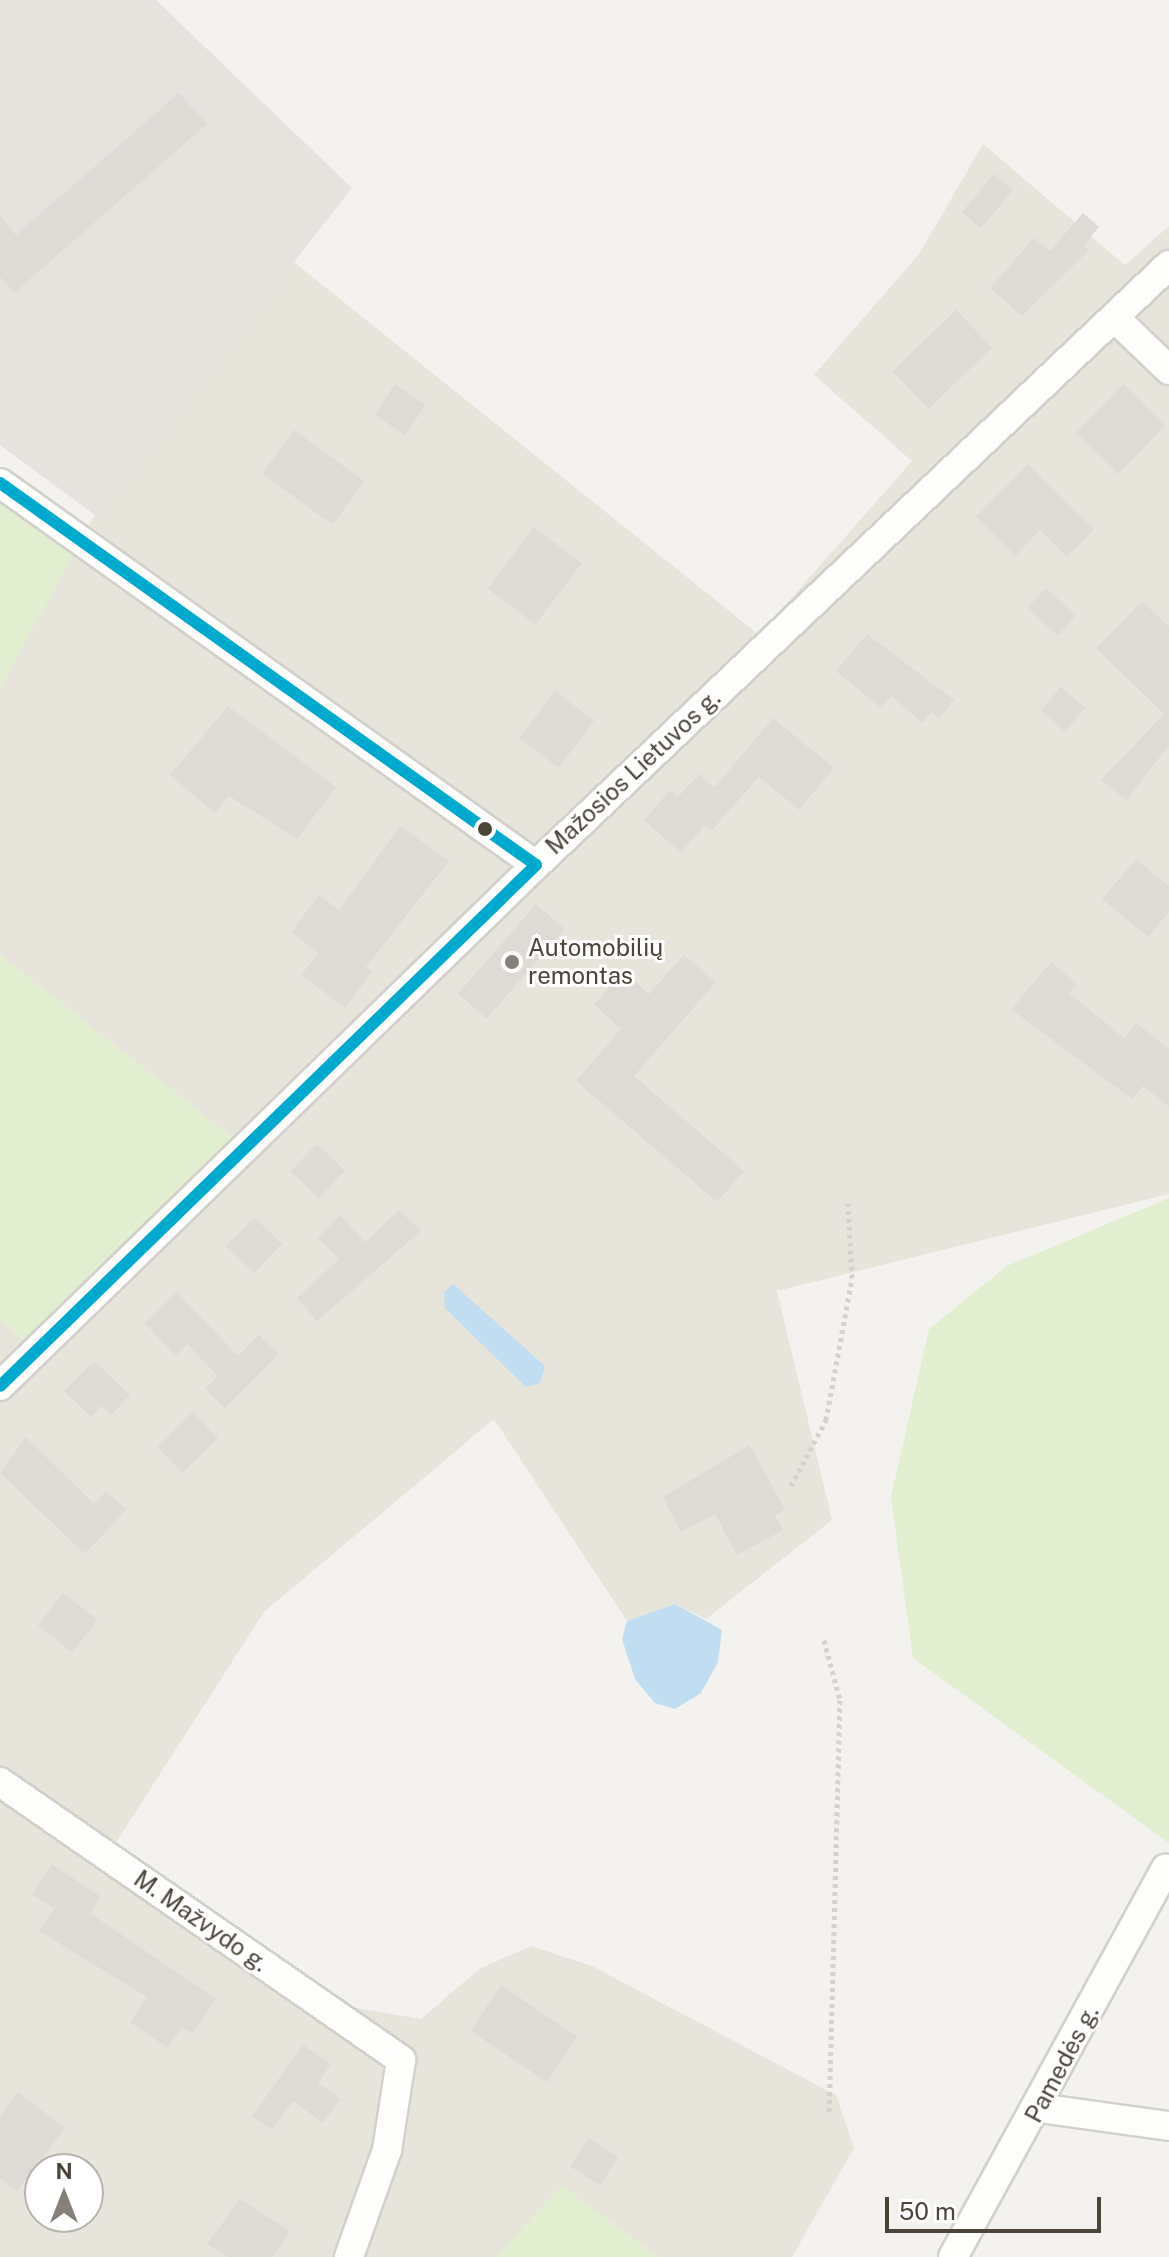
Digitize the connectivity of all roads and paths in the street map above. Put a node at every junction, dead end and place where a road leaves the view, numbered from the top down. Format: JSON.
{"nodes":[{"id":1,"x":1169,"y":265,"type":"edge"},
{"id":2,"x":1115,"y":318,"type":"junction"},
{"id":3,"x":1169,"y":370,"type":"edge"},
{"id":4,"x":0,"y":483,"type":"edge"},
{"id":5,"x":536,"y":865,"type":"junction"},
{"id":6,"x":848,"y":1203,"type":"dead end"},
{"id":7,"x":0,"y":1386,"type":"edge"},
{"id":8,"x":791,"y":1486,"type":"dead end"},
{"id":9,"x":824,"y":1640,"type":"dead end"},
{"id":10,"x":0,"y":1782,"type":"edge"},
{"id":11,"x":1166,"y":1868,"type":"dead end"},
{"id":12,"x":1039,"y":2108,"type":"junction"},
{"id":13,"x":829,"y":2116,"type":"dead end"},
{"id":14,"x":1169,"y":2126,"type":"edge"},
{"id":15,"x":349,"y":2257,"type":"edge"},
{"id":16,"x":953,"y":2257,"type":"edge"}],
"edges":[{"from":1,"to":2,"type":"street","name":"Mažosios Lietuvos g."},
{"from":2,"to":3,"type":"street"},
{"from":2,"to":5,"type":"street","name":"Mažosios Lietuvos g."},
{"from":4,"to":5,"type":"street"},
{"from":5,"to":7,"type":"street","name":"Mažosios Lietuvos g."},
{"from":6,"to":8,"type":"path"},
{"from":9,"to":13,"type":"path"},
{"from":10,"to":15,"type":"street","name":"M. Mažvydo g."},
{"from":11,"to":12,"type":"street","name":"Pamedės g."},
{"from":12,"to":14,"type":"street"},
{"from":12,"to":16,"type":"street","name":"Pamedės g."}]}
